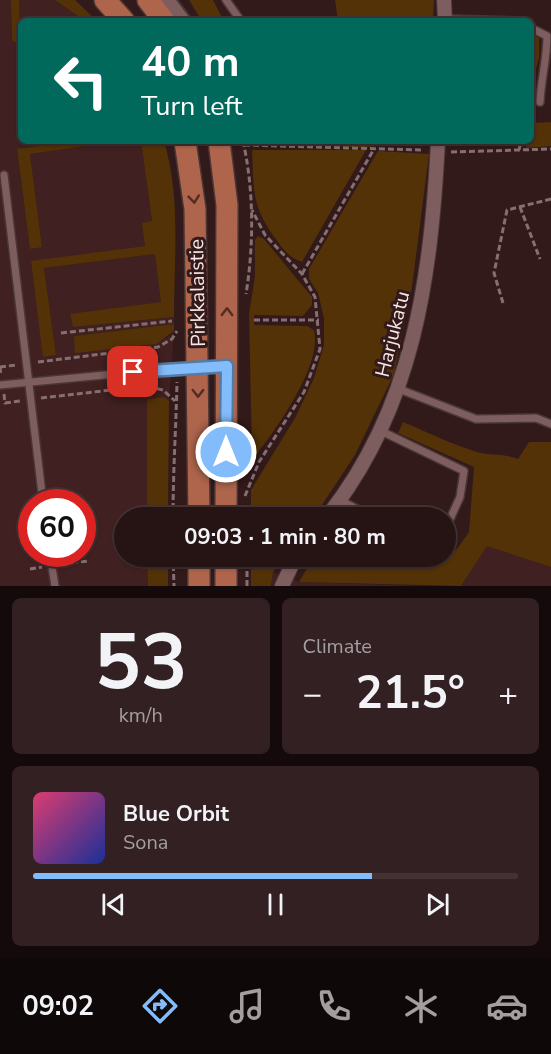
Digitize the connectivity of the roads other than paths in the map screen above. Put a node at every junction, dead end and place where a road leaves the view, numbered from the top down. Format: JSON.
{"nodes":[{"id":1,"x":105,"y":0,"type":"edge"},
{"id":2,"x":148,"y":0,"type":"edge"},
{"id":3,"x":166,"y":0,"type":"edge"},
{"id":4,"x":225,"y":0,"type":"edge"},
{"id":5,"x":444,"y":0,"type":"edge"},
{"id":6,"x":121,"y":18,"type":"edge"},
{"id":7,"x":162,"y":18,"type":"edge"},
{"id":8,"x":181,"y":18,"type":"edge"},
{"id":9,"x":239,"y":18,"type":"edge"},
{"id":10,"x":445,"y":18,"type":"edge"},
{"id":11,"x":534,"y":30,"type":"edge"},
{"id":12,"x":540,"y":102,"type":"dead end"},
{"id":13,"x":184,"y":144,"type":"edge"},
{"id":14,"x":219,"y":144,"type":"edge"},
{"id":15,"x":438,"y":146,"type":"edge"},
{"id":16,"x":4,"y":175,"type":"dead end"},
{"id":17,"x":227,"y":366,"type":"junction"},
{"id":18,"x":188,"y":367,"type":"junction"},
{"id":19,"x":27,"y":382,"type":"junction"},
{"id":20,"x":0,"y":385,"type":"edge"},
{"id":21,"x":399,"y":389,"type":"junction"},
{"id":22,"x":551,"y":424,"type":"edge"},
{"id":23,"x":381,"y":431,"type":"junction"},
{"id":24,"x":41,"y":489,"type":"edge"},
{"id":25,"x":340,"y":500,"type":"junction"},
{"id":26,"x":198,"y":507,"type":"edge"},
{"id":27,"x":226,"y":507,"type":"edge"},
{"id":28,"x":335,"y":507,"type":"edge"},
{"id":29,"x":354,"y":507,"type":"edge"},
{"id":30,"x":455,"y":507,"type":"edge"},
{"id":31,"x":52,"y":567,"type":"edge"},
{"id":32,"x":199,"y":567,"type":"edge"},
{"id":33,"x":226,"y":567,"type":"edge"},
{"id":34,"x":291,"y":567,"type":"edge"},
{"id":35,"x":55,"y":586,"type":"edge"},
{"id":36,"x":199,"y":586,"type":"edge"},
{"id":37,"x":226,"y":586,"type":"edge"},
{"id":38,"x":282,"y":586,"type":"edge"}],
"edges":[{"from":1,"to":6,"type":"main road"},
{"from":2,"to":7,"type":"main road"},
{"from":3,"to":8,"type":"street"},
{"from":4,"to":9,"type":"lane"},
{"from":5,"to":10,"type":"street"},
{"from":11,"to":12,"type":"lane"},
{"from":13,"to":18,"type":"main road","name":"Pirkkalaistie","one_way":true},
{"from":17,"to":14,"type":"main road","name":"Pirkkalaistie","one_way":true},
{"from":15,"to":21,"type":"street","name":"Harjukatu"},
{"from":16,"to":19,"type":"lane"},
{"from":17,"to":18,"type":"lane"},
{"from":17,"to":27,"type":"main road","name":"Pirkkalaistie"},
{"from":18,"to":19,"type":"lane"},
{"from":18,"to":26,"type":"main road","name":"Pirkkalaistie","one_way":true},
{"from":19,"to":20,"type":"lane"},
{"from":19,"to":24,"type":"lane"},
{"from":21,"to":22,"type":"lane"},
{"from":21,"to":23,"type":"street","name":"Harjukatu"},
{"from":23,"to":25,"type":"street","name":"Harjukatu"},
{"from":23,"to":30,"type":"lane"},
{"from":25,"to":28,"type":"street","name":"Harjukatu"},
{"from":25,"to":29,"type":"lane"},
{"from":31,"to":35,"type":"lane"},
{"from":32,"to":36,"type":"main road"},
{"from":33,"to":37,"type":"main road"},
{"from":34,"to":38,"type":"street"}]}
